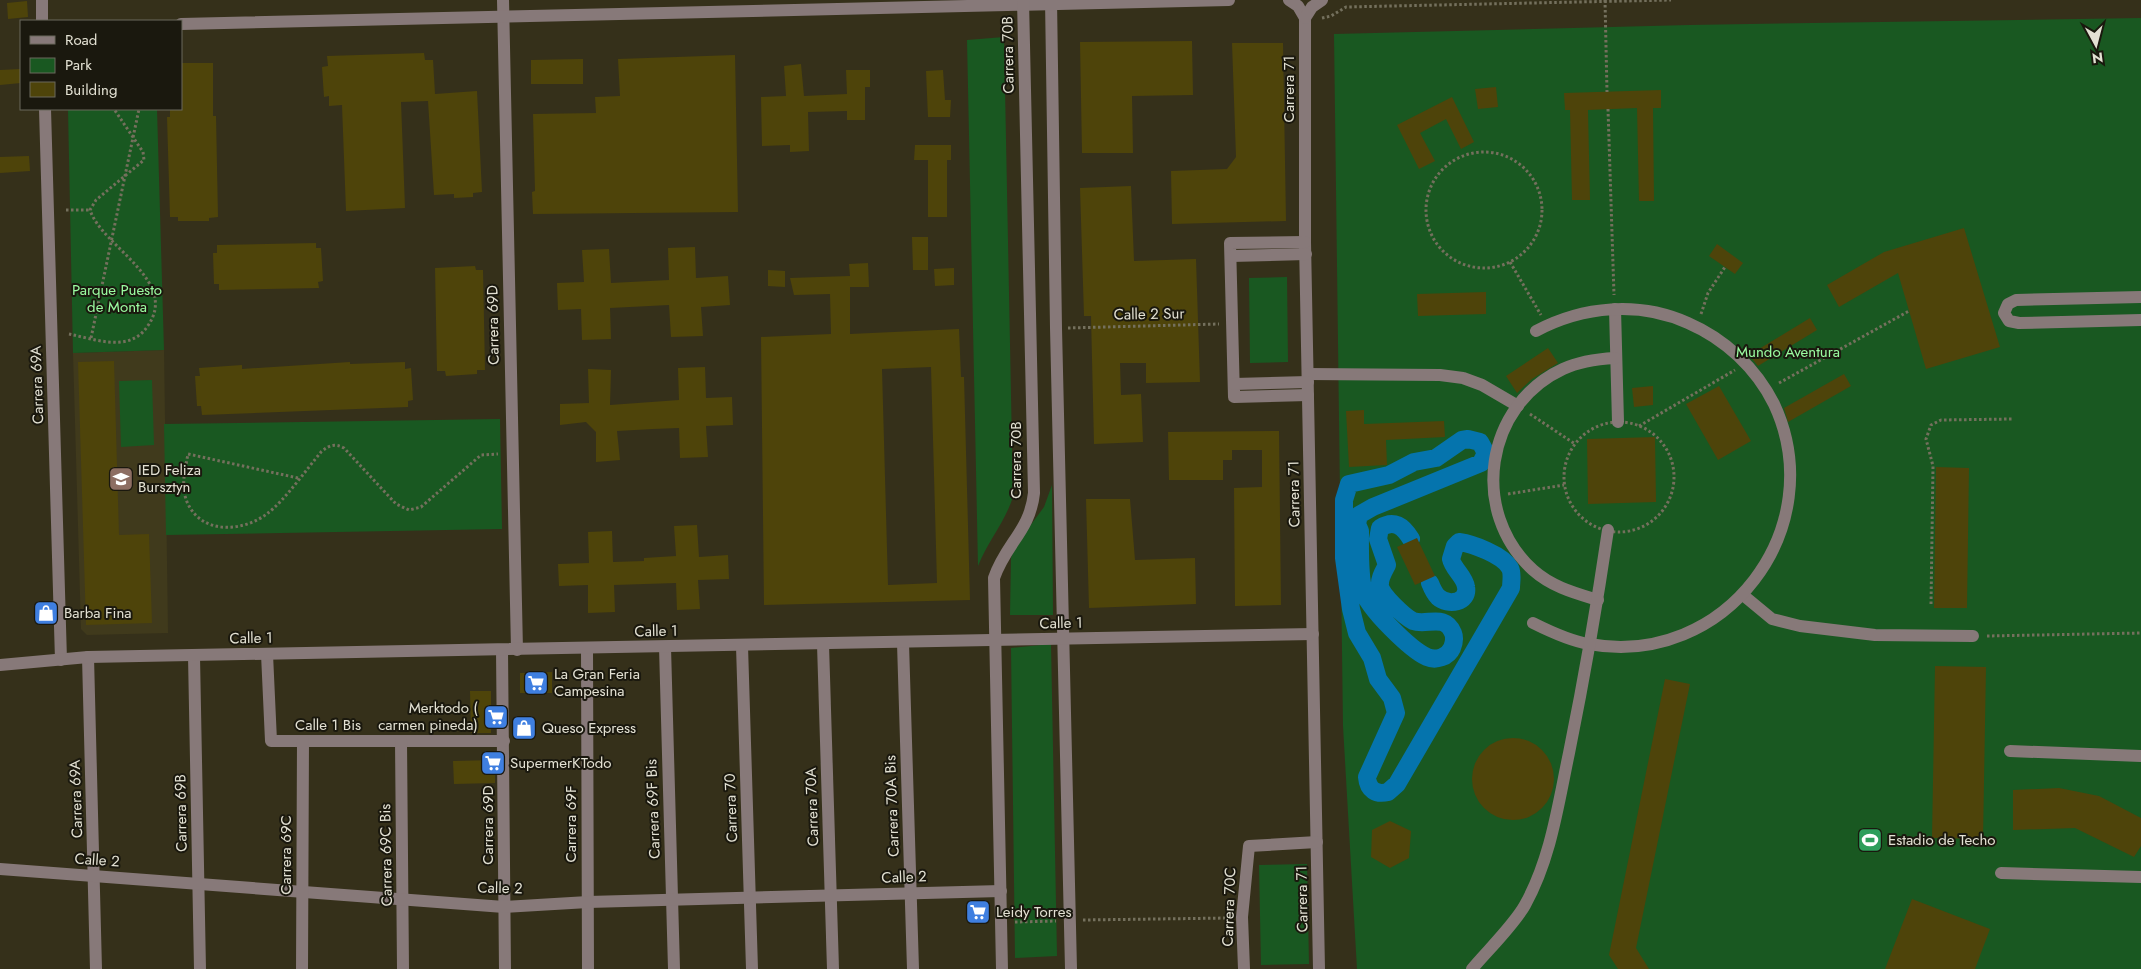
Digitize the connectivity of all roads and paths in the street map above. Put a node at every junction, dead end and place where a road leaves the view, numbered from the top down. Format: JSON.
{"nodes":[{"id":1,"x":42,"y":0,"type":"edge"},
{"id":2,"x":503,"y":0,"type":"edge"},
{"id":3,"x":1229,"y":0,"type":"edge"},
{"id":4,"x":1289,"y":0,"type":"edge"},
{"id":5,"x":1322,"y":0,"type":"edge"},
{"id":6,"x":1605,"y":0,"type":"edge"},
{"id":7,"x":1051,"y":2,"type":"edge"},
{"id":8,"x":1023,"y":3,"type":"edge"},
{"id":9,"x":503,"y":17,"type":"junction"},
{"id":10,"x":1305,"y":18,"type":"junction"},
{"id":11,"x":42,"y":20,"type":"edge"},
{"id":12,"x":182,"y":24,"type":"edge"},
{"id":13,"x":1607,"y":92,"type":"dead end"},
{"id":14,"x":1608,"y":109,"type":"dead end"},
{"id":15,"x":45,"y":110,"type":"edge"},
{"id":16,"x":115,"y":110,"type":"edge"},
{"id":17,"x":139,"y":110,"type":"edge"},
{"id":18,"x":133,"y":137,"type":"junction"},
{"id":19,"x":125,"y":177,"type":"junction"},
{"id":20,"x":66,"y":210,"type":"dead end"},
{"id":21,"x":90,"y":210,"type":"junction"},
{"id":22,"x":112,"y":239,"type":"junction"},
{"id":23,"x":1306,"y":248,"type":"junction"},
{"id":24,"x":1510,"y":262,"type":"junction"},
{"id":25,"x":1724,"y":269,"type":"dead end"},
{"id":26,"x":2136,"y":297,"type":"edge"},
{"id":27,"x":2089,"y":298,"type":"junction"},
{"id":28,"x":2044,"y":299,"type":"junction"},
{"id":29,"x":1615,"y":308,"type":"junction"},
{"id":30,"x":1910,"y":311,"type":"dead end"},
{"id":31,"x":2136,"y":320,"type":"edge"},
{"id":32,"x":2090,"y":321,"type":"junction"},
{"id":33,"x":2045,"y":322,"type":"junction"},
{"id":34,"x":1232,"y":324,"type":"junction"},
{"id":35,"x":1696,"y":326,"type":"junction"},
{"id":36,"x":1065,"y":328,"type":"dead end"},
{"id":37,"x":1541,"y":328,"type":"joint"},
{"id":38,"x":69,"y":334,"type":"dead end"},
{"id":39,"x":91,"y":339,"type":"junction"},
{"id":40,"x":1615,"y":358,"type":"junction"},
{"id":41,"x":1746,"y":363,"type":"junction"},
{"id":42,"x":1308,"y":378,"type":"junction"},
{"id":43,"x":1234,"y":390,"type":"junction"},
{"id":44,"x":1308,"y":395,"type":"junction"},
{"id":45,"x":1769,"y":395,"type":"junction"},
{"id":46,"x":1518,"y":406,"type":"junction"},
{"id":47,"x":2012,"y":418,"type":"dead end"},
{"id":48,"x":1618,"y":422,"type":"junction"},
{"id":49,"x":1639,"y":426,"type":"junction"},
{"id":50,"x":1575,"y":444,"type":"junction"},
{"id":51,"x":504,"y":454,"type":"dead end"},
{"id":52,"x":298,"y":478,"type":"junction"},
{"id":53,"x":1564,"y":485,"type":"junction"},
{"id":54,"x":1494,"y":496,"type":"junction"},
{"id":55,"x":1608,"y":530,"type":"junction"},
{"id":56,"x":1743,"y":595,"type":"junction"},
{"id":57,"x":1598,"y":600,"type":"junction"},
{"id":58,"x":1931,"y":604,"type":"dead end"},
{"id":59,"x":1533,"y":623,"type":"dead end"},
{"id":60,"x":2141,"y":633,"type":"edge"},
{"id":61,"x":1313,"y":634,"type":"junction"},
{"id":62,"x":1973,"y":636,"type":"joint"},
{"id":63,"x":1063,"y":639,"type":"junction"},
{"id":64,"x":995,"y":641,"type":"junction"},
{"id":65,"x":903,"y":643,"type":"junction"},
{"id":66,"x":823,"y":644,"type":"junction"},
{"id":67,"x":1590,"y":645,"type":"junction"},
{"id":68,"x":742,"y":646,"type":"junction"},
{"id":69,"x":665,"y":647,"type":"junction"},
{"id":70,"x":587,"y":649,"type":"junction"},
{"id":71,"x":502,"y":650,"type":"junction"},
{"id":72,"x":517,"y":650,"type":"junction"},
{"id":73,"x":268,"y":654,"type":"junction"},
{"id":74,"x":194,"y":656,"type":"junction"},
{"id":75,"x":88,"y":658,"type":"junction"},
{"id":76,"x":61,"y":660,"type":"junction"},
{"id":77,"x":0,"y":666,"type":"edge"},
{"id":78,"x":504,"y":740,"type":"junction"},
{"id":79,"x":303,"y":741,"type":"junction"},
{"id":80,"x":400,"y":741,"type":"junction"},
{"id":81,"x":2010,"y":751,"type":"dead end"},
{"id":82,"x":2141,"y":756,"type":"edge"},
{"id":83,"x":1317,"y":842,"type":"junction"},
{"id":84,"x":0,"y":869,"type":"edge"},
{"id":85,"x":2001,"y":873,"type":"dead end"},
{"id":86,"x":94,"y":876,"type":"junction"},
{"id":87,"x":2141,"y":876,"type":"edge"},
{"id":88,"x":199,"y":884,"type":"junction"},
{"id":89,"x":1001,"y":891,"type":"junction"},
{"id":90,"x":302,"y":892,"type":"junction"},
{"id":91,"x":911,"y":893,"type":"junction"},
{"id":92,"x":831,"y":896,"type":"junction"},
{"id":93,"x":750,"y":898,"type":"junction"},
{"id":94,"x":402,"y":899,"type":"junction"},
{"id":95,"x":672,"y":900,"type":"junction"},
{"id":96,"x":588,"y":902,"type":"junction"},
{"id":97,"x":504,"y":907,"type":"junction"},
{"id":98,"x":1242,"y":918,"type":"junction"},
{"id":99,"x":1070,"y":921,"type":"junction"},
{"id":100,"x":1001,"y":922,"type":"junction"},
{"id":101,"x":96,"y":969,"type":"edge"},
{"id":102,"x":200,"y":969,"type":"edge"},
{"id":103,"x":302,"y":969,"type":"edge"},
{"id":104,"x":403,"y":969,"type":"edge"},
{"id":105,"x":505,"y":969,"type":"edge"},
{"id":106,"x":588,"y":969,"type":"edge"},
{"id":107,"x":674,"y":969,"type":"edge"},
{"id":108,"x":752,"y":969,"type":"edge"},
{"id":109,"x":833,"y":969,"type":"edge"},
{"id":110,"x":913,"y":969,"type":"edge"},
{"id":111,"x":1002,"y":969,"type":"edge"},
{"id":112,"x":1071,"y":969,"type":"edge"},
{"id":113,"x":1244,"y":969,"type":"edge"},
{"id":114,"x":1320,"y":969,"type":"edge"},
{"id":115,"x":1472,"y":969,"type":"edge"}],
"edges":[{"from":1,"to":11,"type":"street"},
{"from":2,"to":9,"type":"street","name":"Carrera 69D"},
{"from":3,"to":7,"type":"street"},
{"from":4,"to":10,"type":"street"},
{"from":5,"to":10,"type":"street"},
{"from":6,"to":13,"type":"path"},
{"from":7,"to":8,"type":"street"},
{"from":7,"to":63,"type":"street"},
{"from":8,"to":9,"type":"street"},
{"from":8,"to":64,"type":"street","name":"Carrera 70B"},
{"from":9,"to":12,"type":"street"},
{"from":9,"to":72,"type":"street","name":"Carrera 69D"},
{"from":10,"to":23,"type":"street","name":"Carrera 71"},
{"from":14,"to":29,"type":"path"},
{"from":15,"to":76,"type":"street","name":"Carrera 69A"},
{"from":16,"to":18,"type":"path"},
{"from":17,"to":18,"type":"path"},
{"from":18,"to":19,"type":"path"},
{"from":18,"to":19,"type":"path"},
{"from":19,"to":21,"type":"path"},
{"from":19,"to":22,"type":"path"},
{"from":20,"to":21,"type":"path"},
{"from":21,"to":22,"type":"path"},
{"from":22,"to":39,"type":"path"},
{"from":22,"to":39,"type":"path"},
{"from":23,"to":34,"type":"street"},
{"from":23,"to":42,"type":"street","name":"Carrera 71"},
{"from":24,"to":24,"type":"path"},
{"from":24,"to":37,"type":"path"},
{"from":25,"to":35,"type":"path"},
{"from":26,"to":27,"type":"street"},
{"from":26,"to":31,"type":"street"},
{"from":27,"to":28,"type":"street"},
{"from":27,"to":32,"type":"street"},
{"from":28,"to":33,"type":"street"},
{"from":28,"to":33,"type":"street"},
{"from":29,"to":35,"type":"street"},
{"from":29,"to":37,"type":"street"},
{"from":29,"to":40,"type":"street"},
{"from":30,"to":45,"type":"path"},
{"from":31,"to":32,"type":"street"},
{"from":32,"to":33,"type":"street"},
{"from":34,"to":36,"type":"path","name":"Calle 2 Sur"},
{"from":34,"to":43,"type":"street"},
{"from":35,"to":41,"type":"street"},
{"from":38,"to":39,"type":"path"},
{"from":40,"to":46,"type":"street"},
{"from":40,"to":48,"type":"street"},
{"from":41,"to":45,"type":"street"},
{"from":41,"to":49,"type":"path"},
{"from":42,"to":43,"type":"street"},
{"from":42,"to":44,"type":"street","name":"Carrera 71"},
{"from":42,"to":46,"type":"street"},
{"from":43,"to":44,"type":"street"},
{"from":44,"to":61,"type":"street","name":"Carrera 71"},
{"from":45,"to":56,"type":"street"},
{"from":46,"to":50,"type":"path"},
{"from":46,"to":54,"type":"street"},
{"from":47,"to":58,"type":"path"},
{"from":48,"to":49,"type":"path"},
{"from":48,"to":50,"type":"path"},
{"from":49,"to":55,"type":"path"},
{"from":50,"to":53,"type":"path"},
{"from":51,"to":52,"type":"path"},
{"from":52,"to":52,"type":"path"},
{"from":53,"to":54,"type":"path"},
{"from":53,"to":55,"type":"path"},
{"from":54,"to":57,"type":"street"},
{"from":55,"to":57,"type":"street"},
{"from":56,"to":62,"type":"street"},
{"from":56,"to":67,"type":"street"},
{"from":57,"to":67,"type":"street"},
{"from":59,"to":67,"type":"street"},
{"from":60,"to":62,"type":"path"},
{"from":61,"to":63,"type":"street","name":"Calle 1"},
{"from":61,"to":83,"type":"street","name":"Carrera 71"},
{"from":63,"to":64,"type":"street","name":"Calle 1"},
{"from":63,"to":99,"type":"street"},
{"from":64,"to":65,"type":"street","name":"Calle 1"},
{"from":64,"to":89,"type":"street","name":"Carrera 70B"},
{"from":65,"to":66,"type":"street","name":"Calle 1"},
{"from":65,"to":91,"type":"street","name":"Carrera 70A Bis"},
{"from":66,"to":68,"type":"street","name":"Calle 1"},
{"from":66,"to":92,"type":"street","name":"Carrera 70A"},
{"from":67,"to":115,"type":"street"},
{"from":68,"to":69,"type":"street","name":"Calle 1"},
{"from":68,"to":93,"type":"street","name":"Carrera 70"},
{"from":69,"to":70,"type":"street","name":"Calle 1"},
{"from":69,"to":95,"type":"street","name":"Carrera 69F Bis"},
{"from":70,"to":72,"type":"street","name":"Calle 1"},
{"from":70,"to":96,"type":"street","name":"Carrera 69F"},
{"from":71,"to":72,"type":"street","name":"Calle 1"},
{"from":71,"to":73,"type":"street","name":"Calle 1"},
{"from":71,"to":78,"type":"street","name":"Carrera 69D"},
{"from":73,"to":74,"type":"street","name":"Calle 1"},
{"from":73,"to":79,"type":"street","name":"Calle 1 Bis"},
{"from":74,"to":75,"type":"street","name":"Calle 1"},
{"from":74,"to":88,"type":"street","name":"Carrera 69B"},
{"from":75,"to":76,"type":"street","name":"Calle 1"},
{"from":75,"to":86,"type":"street","name":"Carrera 69A"},
{"from":76,"to":77,"type":"street","name":"Calle 1"},
{"from":78,"to":80,"type":"street","name":"Calle 1 Bis"},
{"from":78,"to":97,"type":"street","name":"Carrera 69D"},
{"from":79,"to":80,"type":"street","name":"Calle 1 Bis"},
{"from":79,"to":90,"type":"street","name":"Carrera 69C"},
{"from":80,"to":94,"type":"street","name":"Carrera 69C Bis"},
{"from":81,"to":82,"type":"street"},
{"from":83,"to":98,"type":"street","name":"Carrera 70C"},
{"from":83,"to":114,"type":"street","name":"Carrera 71"},
{"from":84,"to":86,"type":"street","name":"Calle 2"},
{"from":85,"to":87,"type":"street"},
{"from":86,"to":88,"type":"street","name":"Calle 2"},
{"from":86,"to":101,"type":"street","name":"Carrera 69A"},
{"from":88,"to":90,"type":"street","name":"Calle 2"},
{"from":88,"to":102,"type":"street","name":"Carrera 69B"},
{"from":89,"to":91,"type":"street","name":"Calle 2"},
{"from":89,"to":100,"type":"street","name":"Carrera 70B"},
{"from":90,"to":94,"type":"street","name":"Calle 2"},
{"from":90,"to":103,"type":"street","name":"Carrera 69C"},
{"from":91,"to":92,"type":"street","name":"Calle 2"},
{"from":91,"to":110,"type":"street","name":"Carrera 70A Bis"},
{"from":92,"to":93,"type":"street","name":"Calle 2"},
{"from":92,"to":109,"type":"street","name":"Carrera 70A"},
{"from":93,"to":95,"type":"street","name":"Calle 2"},
{"from":93,"to":108,"type":"street","name":"Carrera 70"},
{"from":94,"to":97,"type":"street","name":"Calle 2"},
{"from":94,"to":104,"type":"street","name":"Carrera 69C Bis"},
{"from":95,"to":96,"type":"street","name":"Calle 2"},
{"from":95,"to":107,"type":"street","name":"Carrera 69F Bis"},
{"from":96,"to":97,"type":"street","name":"Calle 2"},
{"from":96,"to":106,"type":"street","name":"Carrera 69F"},
{"from":97,"to":105,"type":"street","name":"Carrera 69D"},
{"from":98,"to":99,"type":"path"},
{"from":98,"to":113,"type":"street","name":"Carrera 70C"},
{"from":99,"to":100,"type":"path"},
{"from":99,"to":112,"type":"street"},
{"from":100,"to":111,"type":"street","name":"Carrera 70B"}]}
